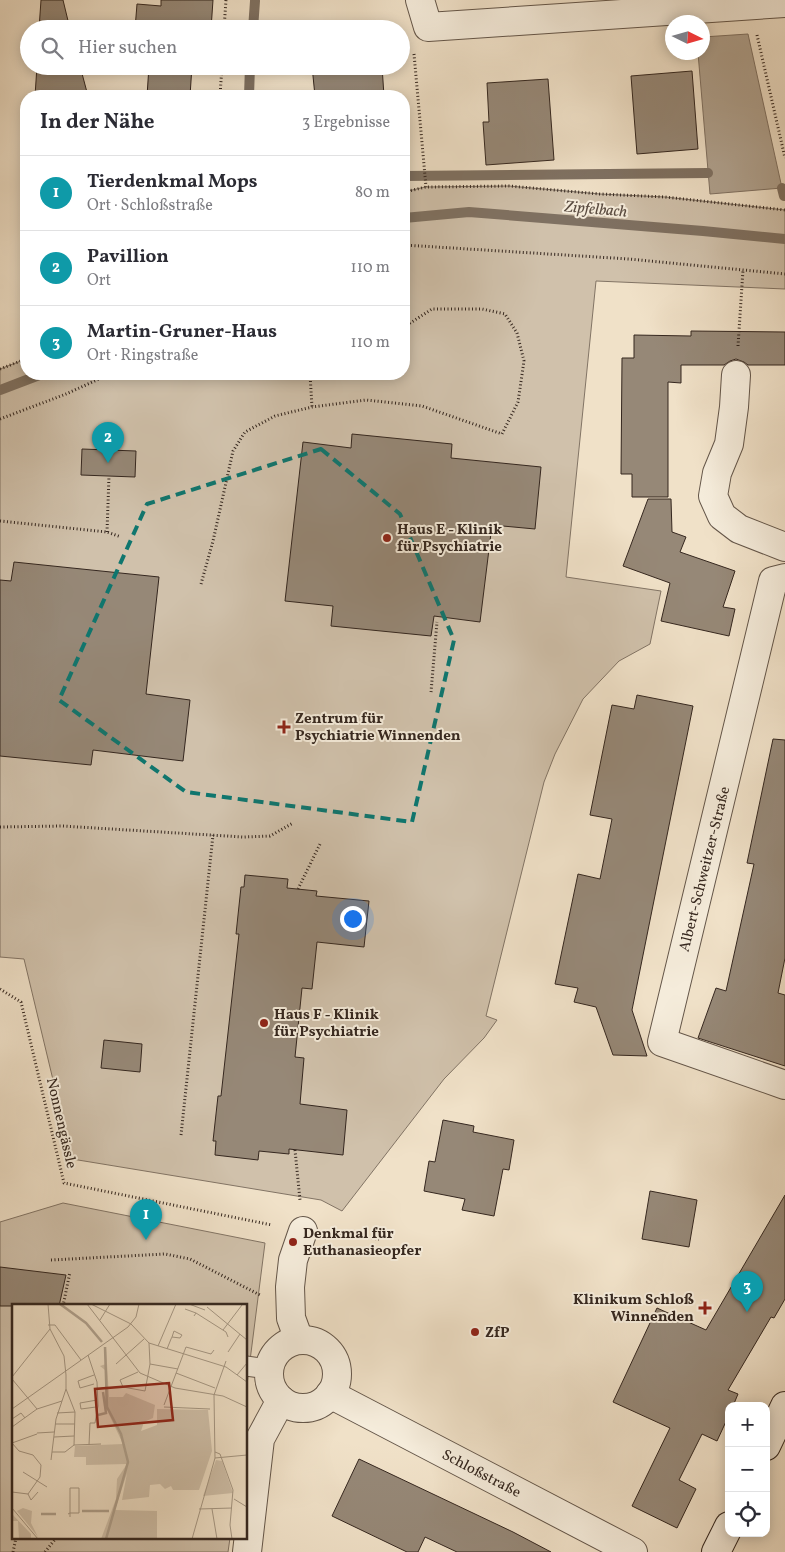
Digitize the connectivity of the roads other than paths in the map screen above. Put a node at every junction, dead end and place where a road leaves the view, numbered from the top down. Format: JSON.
{"nodes":[{"id":1,"x":420,"y":0,"type":"edge"},
{"id":2,"x":785,"y":4,"type":"edge"},
{"id":3,"x":559,"y":9,"type":"edge"},
{"id":4,"x":736,"y":375,"type":"road end"},
{"id":5,"x":785,"y":547,"type":"edge"},
{"id":6,"x":785,"y":578,"type":"edge"},
{"id":7,"x":774,"y":1081,"type":"edge"},
{"id":8,"x":303,"y":1231,"type":"road end"},
{"id":9,"x":299,"y":1340,"type":"junction"},
{"id":10,"x":258,"y":1368,"type":"edge"},
{"id":11,"x":330,"y":1394,"type":"junction"},
{"id":12,"x":281,"y":1400,"type":"junction"},
{"id":13,"x":785,"y":1406,"type":"edge"},
{"id":14,"x":770,"y":1438,"type":"edge"},
{"id":15,"x":725,"y":1534,"type":"edge"},
{"id":16,"x":247,"y":1552,"type":"edge"},
{"id":17,"x":633,"y":1552,"type":"edge"},
{"id":18,"x":716,"y":1552,"type":"edge"}],
"edges":[{"from":1,"to":3,"type":"street"},
{"from":2,"to":3,"type":"street"},
{"from":4,"to":5,"type":"street"},
{"from":6,"to":7,"type":"street","name":"Albert-Schweitzer-Straße"},
{"from":8,"to":9,"type":"street"},
{"from":9,"to":10,"type":"street"},
{"from":9,"to":11,"type":"street"},
{"from":10,"to":12,"type":"street"},
{"from":11,"to":12,"type":"street"},
{"from":11,"to":17,"type":"street","name":"Schloßstraße"},
{"from":12,"to":16,"type":"street"},
{"from":13,"to":14,"type":"street"},
{"from":15,"to":18,"type":"street"}]}
